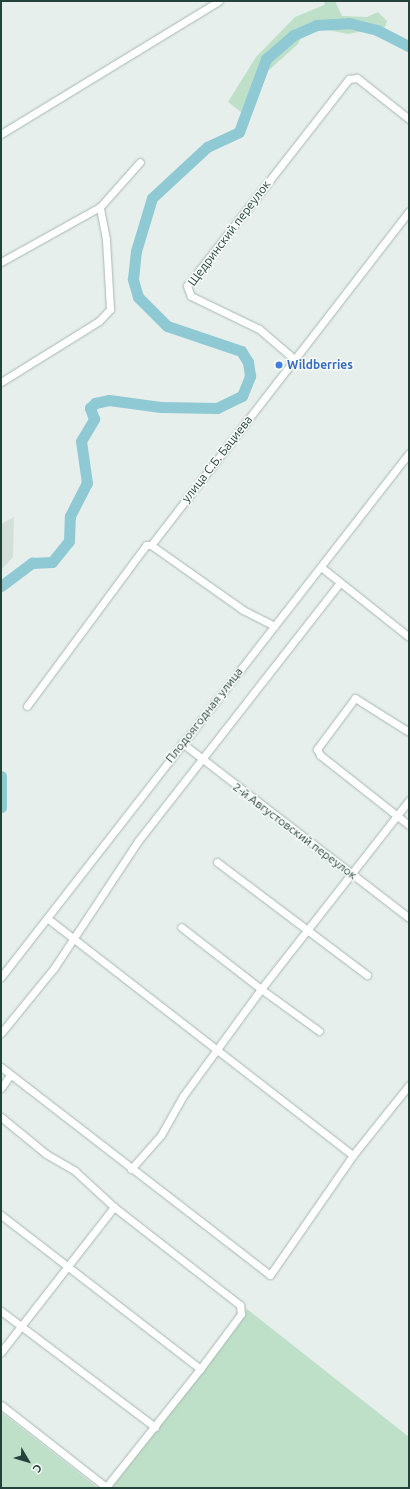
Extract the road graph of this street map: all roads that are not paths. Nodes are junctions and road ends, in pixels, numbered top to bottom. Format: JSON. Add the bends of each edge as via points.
{"nodes":[{"id":1,"x":219,"y":1,"type":"edge"},
{"id":2,"x":409,"y":119,"type":"edge"},
{"id":3,"x":1,"y":134,"type":"edge"},
{"id":4,"x":140,"y":162,"type":"dead end"},
{"id":5,"x":100,"y":206,"type":"junction"},
{"id":6,"x":409,"y":211,"type":"edge"},
{"id":7,"x":1,"y":262,"type":"edge"},
{"id":8,"x":293,"y":358,"type":"junction"},
{"id":9,"x":1,"y":382,"type":"edge"},
{"id":10,"x":409,"y":453,"type":"edge"},
{"id":11,"x":151,"y":545,"type":"junction"},
{"id":12,"x":321,"y":567,"type":"junction"},
{"id":13,"x":340,"y":582,"type":"junction"},
{"id":14,"x":274,"y":626,"type":"junction"},
{"id":15,"x":409,"y":637,"type":"edge"},
{"id":16,"x":27,"y":706,"type":"dead end"},
{"id":17,"x":409,"y":732,"type":"edge"},
{"id":18,"x":182,"y":743,"type":"junction"},
{"id":19,"x":202,"y":761,"type":"junction"},
{"id":20,"x":409,"y":800,"type":"edge"},
{"id":21,"x":397,"y":816,"type":"junction"},
{"id":22,"x":409,"y":825,"type":"edge"},
{"id":23,"x":217,"y":862,"type":"dead end"},
{"id":24,"x":350,"y":874,"type":"junction"},
{"id":25,"x":47,"y":918,"type":"junction"},
{"id":26,"x":409,"y":918,"type":"edge"},
{"id":27,"x":181,"y":927,"type":"dead end"},
{"id":28,"x":306,"y":931,"type":"junction"},
{"id":29,"x":74,"y":939,"type":"junction"},
{"id":30,"x":367,"y":975,"type":"dead end"},
{"id":31,"x":1,"y":978,"type":"edge"},
{"id":32,"x":261,"y":989,"type":"junction"},
{"id":33,"x":319,"y":1031,"type":"dead end"},
{"id":34,"x":1,"y":1033,"type":"edge"},
{"id":35,"x":217,"y":1050,"type":"junction"},
{"id":36,"x":1,"y":1067,"type":"edge"},
{"id":37,"x":10,"y":1075,"type":"junction"},
{"id":38,"x":409,"y":1085,"type":"edge"},
{"id":39,"x":1,"y":1088,"type":"edge"},
{"id":40,"x":1,"y":1117,"type":"edge"},
{"id":41,"x":354,"y":1155,"type":"junction"},
{"id":42,"x":131,"y":1169,"type":"junction"},
{"id":43,"x":114,"y":1207,"type":"junction"},
{"id":44,"x":1,"y":1215,"type":"edge"},
{"id":45,"x":68,"y":1267,"type":"junction"},
{"id":46,"x":1,"y":1311,"type":"edge"},
{"id":47,"x":21,"y":1326,"type":"junction"},
{"id":48,"x":1,"y":1352,"type":"edge"},
{"id":49,"x":200,"y":1370,"type":"junction"},
{"id":50,"x":1,"y":1405,"type":"edge"},
{"id":51,"x":155,"y":1427,"type":"junction"}],
"edges":[{"from":1,"to":3,"type":"street"},
{"from":2,"to":8,"type":"street","name":"Щедринский переулок","via":[[353,76],[187,286],[191,296],[259,329]]},
{"from":4,"to":5,"type":"street"},
{"from":5,"to":7,"type":"street"},
{"from":5,"to":9,"type":"street","via":[[106,239],[110,309],[99,321]]},
{"from":6,"to":8,"type":"street","name":"улица С.Б. Бациева"},
{"from":8,"to":11,"type":"street","name":"улица С.Б. Бациева"},
{"from":10,"to":12,"type":"street","name":"Плодоягодная улица"},
{"from":11,"to":14,"type":"street","via":[[243,610]]},
{"from":11,"to":16,"type":"street","name":"улица С.Б. Бациева","via":[[146,544]]},
{"from":12,"to":13,"type":"street"},
{"from":12,"to":14,"type":"street","name":"Плодоягодная улица"},
{"from":13,"to":15,"type":"street"},
{"from":13,"to":19,"type":"street"},
{"from":14,"to":18,"type":"street","name":"Плодоягодная улица"},
{"from":17,"to":21,"type":"street","via":[[355,698],[318,750],[320,755]]},
{"from":18,"to":19,"type":"street","name":"2-й Августовский переулок"},
{"from":18,"to":25,"type":"street","name":"Плодоягодная улица"},
{"from":19,"to":24,"type":"street","name":"2-й Августовский переулок"},
{"from":19,"to":29,"type":"street","via":[[138,840]]},
{"from":20,"to":21,"type":"street"},
{"from":21,"to":22,"type":"street"},
{"from":21,"to":24,"type":"street"},
{"from":23,"to":28,"type":"street"},
{"from":24,"to":26,"type":"street","name":"2-й Августовский переулок"},
{"from":24,"to":28,"type":"street"},
{"from":25,"to":29,"type":"street"},
{"from":25,"to":31,"type":"street","name":"Плодоягодная улица"},
{"from":27,"to":32,"type":"street"},
{"from":28,"to":30,"type":"street"},
{"from":28,"to":32,"type":"street"},
{"from":29,"to":34,"type":"street","via":[[25,1006]]},
{"from":29,"to":35,"type":"street"},
{"from":32,"to":33,"type":"street"},
{"from":32,"to":35,"type":"street"},
{"from":35,"to":41,"type":"street"},
{"from":35,"to":42,"type":"street","via":[[179,1101],[161,1135]]},
{"from":36,"to":37,"type":"street"},
{"from":37,"to":39,"type":"street"},
{"from":37,"to":42,"type":"street"},
{"from":38,"to":41,"type":"street"},
{"from":40,"to":43,"type":"street","via":[[46,1154],[75,1171]]},
{"from":41,"to":42,"type":"street","via":[[270,1275]]},
{"from":43,"to":45,"type":"street"},
{"from":43,"to":49,"type":"street","via":[[240,1305],[241,1314]]},
{"from":44,"to":45,"type":"street"},
{"from":45,"to":47,"type":"street"},
{"from":45,"to":49,"type":"street"},
{"from":46,"to":47,"type":"street"},
{"from":47,"to":48,"type":"street"},
{"from":47,"to":51,"type":"street"},
{"from":49,"to":51,"type":"street"},
{"from":50,"to":51,"type":"street","via":[[106,1487]]}]}
